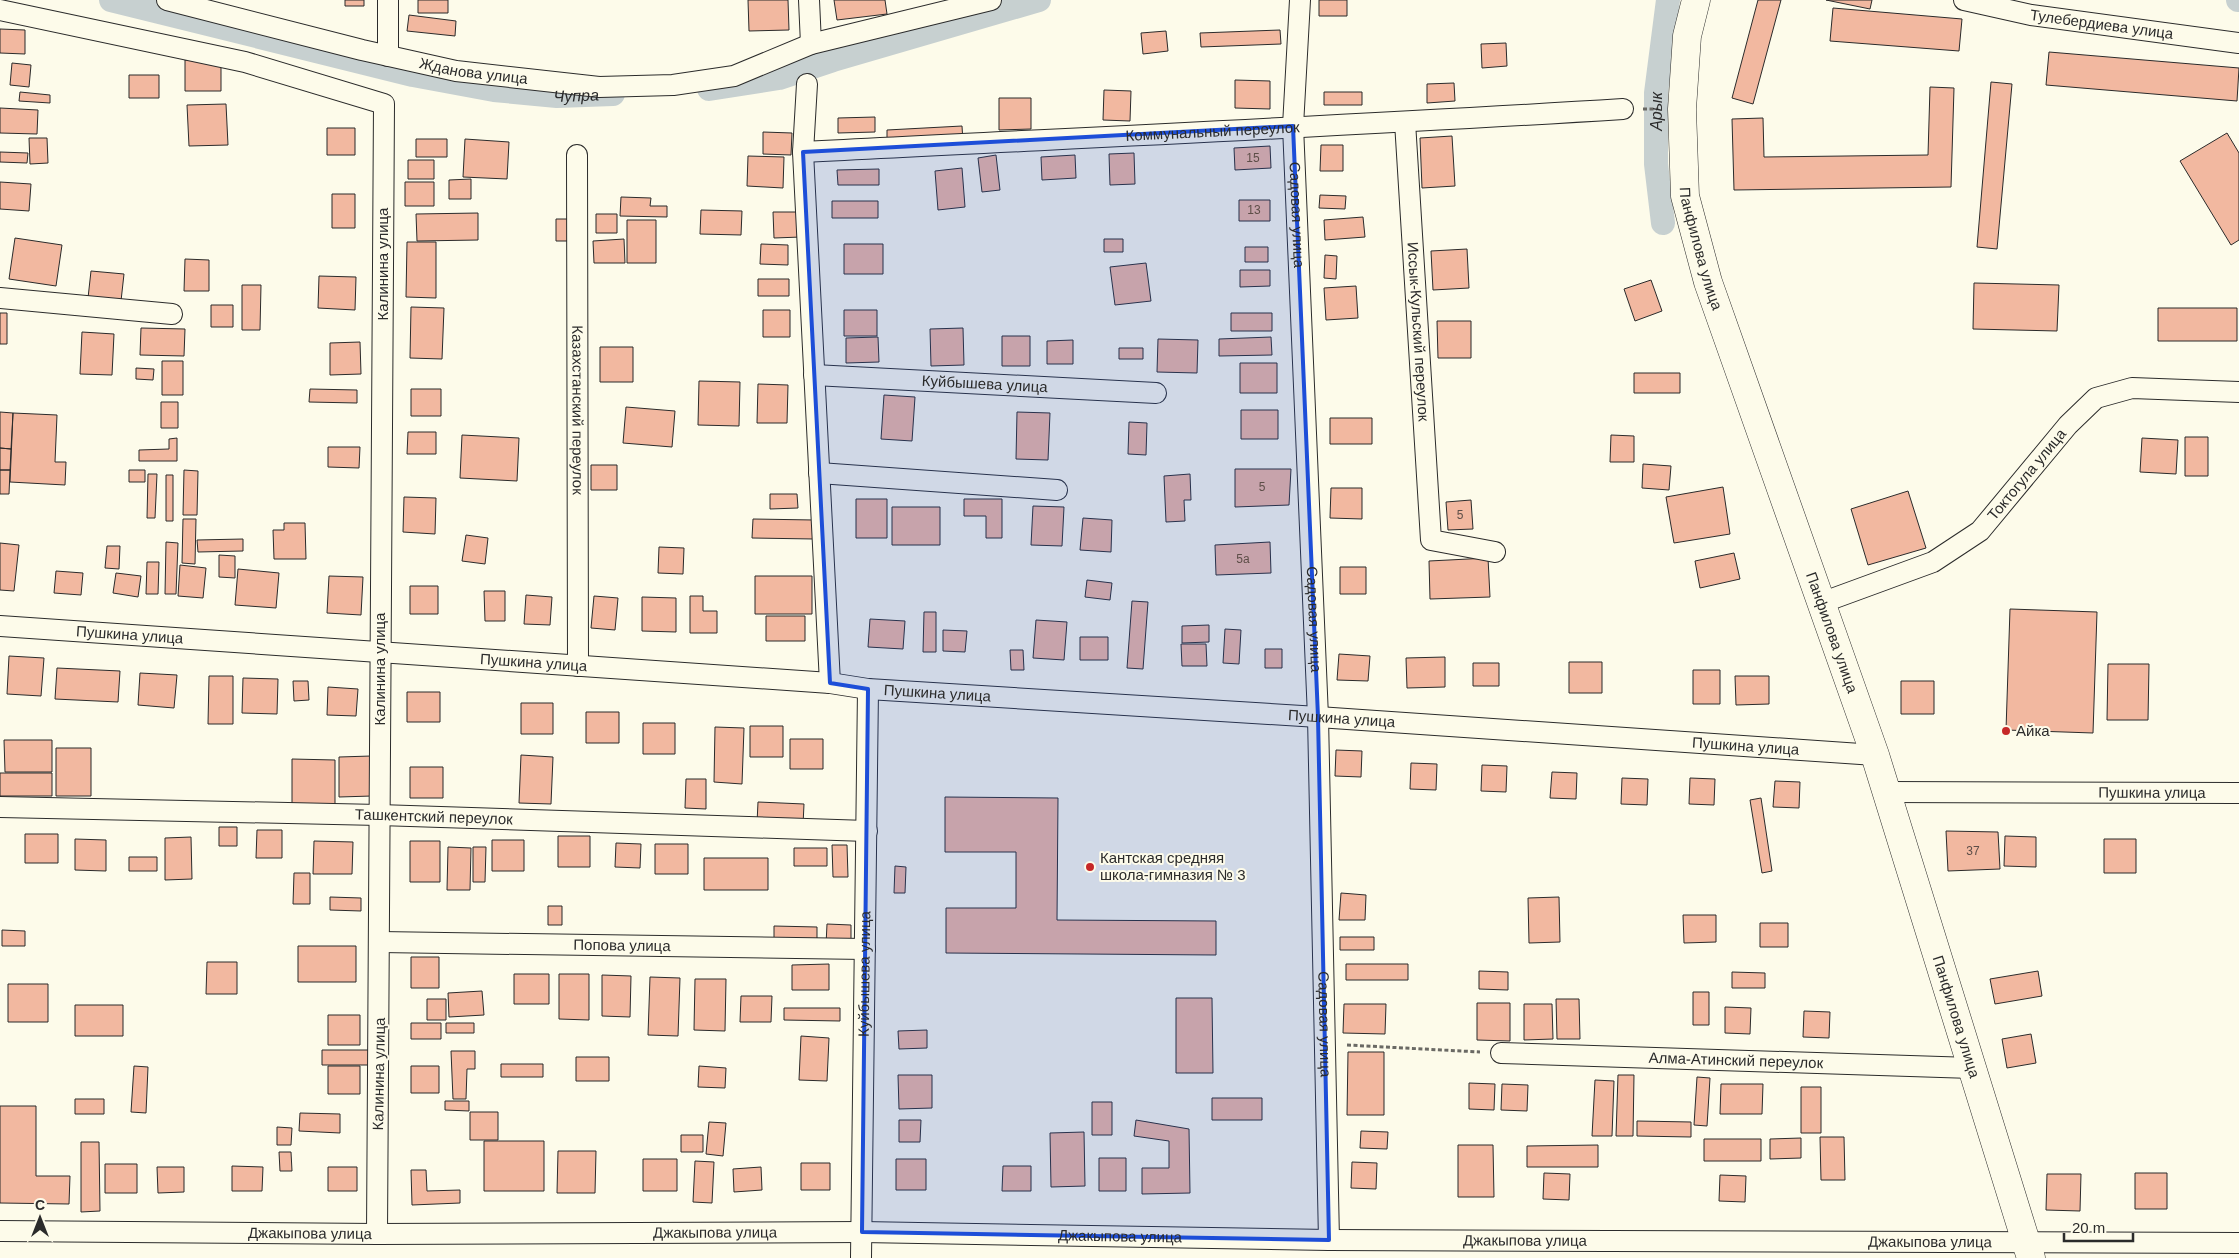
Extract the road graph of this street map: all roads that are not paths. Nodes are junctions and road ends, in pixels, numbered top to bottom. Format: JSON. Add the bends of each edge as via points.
{"nodes":[{"id":1,"x":167,"y":0,"type":"edge"},
{"id":2,"x":388,"y":0,"type":"edge"},
{"id":3,"x":808,"y":0,"type":"edge"},
{"id":4,"x":992,"y":0,"type":"edge"},
{"id":5,"x":1300,"y":0,"type":"edge"},
{"id":6,"x":1696,"y":0,"type":"edge"},
{"id":7,"x":1964,"y":0,"type":"edge"},
{"id":8,"x":0,"y":10,"type":"edge"},
{"id":9,"x":2239,"y":43,"type":"edge"},
{"id":10,"x":811,"y":44,"type":"junction"},
{"id":11,"x":388,"y":56,"type":"junction"},
{"id":12,"x":807,"y":84,"type":"dead end"},
{"id":13,"x":1623,"y":109,"type":"dead end"},
{"id":14,"x":1405,"y":122,"type":"junction"},
{"id":15,"x":1293,"y":126,"type":"junction"},
{"id":16,"x":803,"y":152,"type":"junction"},
{"id":17,"x":577,"y":155,"type":"dead end"},
{"id":18,"x":0,"y":298,"type":"edge"},
{"id":19,"x":172,"y":314,"type":"dead end"},
{"id":20,"x":814,"y":375,"type":"junction"},
{"id":21,"x":1156,"y":392,"type":"dead end"},
{"id":22,"x":2239,"y":392,"type":"edge"},
{"id":23,"x":819,"y":473,"type":"junction"},
{"id":24,"x":1057,"y":490,"type":"dead end"},
{"id":25,"x":1495,"y":552,"type":"dead end"},
{"id":26,"x":1821,"y":604,"type":"junction"},
{"id":27,"x":0,"y":626,"type":"edge"},
{"id":28,"x":380,"y":653,"type":"junction"},
{"id":29,"x":578,"y":666,"type":"junction"},
{"id":30,"x":830,"y":683,"type":"junction"},
{"id":31,"x":868,"y":689,"type":"junction"},
{"id":32,"x":1318,"y":717,"type":"junction"},
{"id":33,"x":1875,"y":755,"type":"junction"},
{"id":34,"x":1886,"y":792,"type":"junction"},
{"id":35,"x":2239,"y":793,"type":"edge"},
{"id":36,"x":0,"y":807,"type":"edge"},
{"id":37,"x":379,"y":815,"type":"junction"},
{"id":38,"x":867,"y":831,"type":"junction"},
{"id":39,"x":380,"y":942,"type":"junction"},
{"id":40,"x":865,"y":949,"type":"junction"},
{"id":41,"x":1501,"y":1054,"type":"road end"},
{"id":42,"x":1972,"y":1068,"type":"junction"},
{"id":43,"x":0,"y":1231,"type":"edge"},
{"id":44,"x":862,"y":1232,"type":"junction"},
{"id":45,"x":377,"y":1234,"type":"junction"},
{"id":46,"x":1329,"y":1240,"type":"junction"},
{"id":47,"x":2239,"y":1243,"type":"edge"},
{"id":48,"x":2029,"y":1250,"type":"edge"},
{"id":49,"x":862,"y":1258,"type":"edge"}],
"edges":[{"from":1,"to":11,"type":"street","name":"Жданова улица"},
{"from":2,"to":11,"type":"street"},
{"from":3,"to":10,"type":"street"},
{"from":4,"to":10,"type":"street","name":"Жданова улица"},
{"from":5,"to":15,"type":"street","name":"Садовая улица"},
{"from":6,"to":26,"type":"street","name":"Панфилова улица","via":[[1687,36],[1682,109],[1685,196],[1708,282]]},
{"from":7,"to":9,"type":"street","name":"Тулебердиева улица","via":[[2031,15]]},
{"from":8,"to":28,"type":"street","name":"Калинина улица","via":[[245,62],[384,104]]},
{"from":10,"to":11,"type":"street","name":"Жданова улица","via":[[734,76],[672,85],[599,87],[456,71]]},
{"from":12,"to":16,"type":"street"},
{"from":13,"to":14,"type":"street","name":"Коммунальный переулок"},
{"from":14,"to":15,"type":"street","name":"Коммунальный переулок"},
{"from":14,"to":25,"type":"street","name":"Иссык-Кульский переулок","via":[[1431,540]]},
{"from":15,"to":16,"type":"street","name":"Коммунальный переулок"},
{"from":15,"to":32,"type":"street","name":"Садовая улица"},
{"from":16,"to":20,"type":"street"},
{"from":17,"to":29,"type":"street","name":"Казахстанский переулок"},
{"from":18,"to":19,"type":"street"},
{"from":20,"to":21,"type":"street","name":"Куйбышева улица"},
{"from":20,"to":23,"type":"street"},
{"from":22,"to":26,"type":"street","name":"Токтогула улица","via":[[2132,388],[2096,398],[2068,425],[1980,531],[1933,562]]},
{"from":23,"to":24,"type":"street"},
{"from":23,"to":30,"type":"street"},
{"from":26,"to":33,"type":"street","name":"Панфилова улица"},
{"from":27,"to":28,"type":"street","name":"Пушкина улица"},
{"from":28,"to":29,"type":"street","name":"Пушкина улица"},
{"from":28,"to":37,"type":"street","name":"Калинина улица"},
{"from":29,"to":30,"type":"street","name":"Пушкина улица"},
{"from":30,"to":31,"type":"street","name":"Пушкина улица"},
{"from":31,"to":32,"type":"street","name":"Пушкина улица"},
{"from":31,"to":38,"type":"street","name":"Куйбышева улица"},
{"from":32,"to":33,"type":"street","name":"Пушкина улица"},
{"from":32,"to":46,"type":"street","name":"Садовая улица"},
{"from":33,"to":34,"type":"street","name":"Панфилова улица"},
{"from":34,"to":35,"type":"street","name":"Пушкина улица"},
{"from":34,"to":42,"type":"street","name":"Панфилова улица"},
{"from":36,"to":37,"type":"street","name":"Ташкентский переулок"},
{"from":37,"to":38,"type":"street","name":"Ташкентский переулок"},
{"from":37,"to":39,"type":"street","name":"Калинина улица"},
{"from":38,"to":40,"type":"street","name":"Куйбышева улица"},
{"from":39,"to":40,"type":"street","name":"Попова улица"},
{"from":39,"to":45,"type":"street","name":"Калинина улица"},
{"from":40,"to":44,"type":"street","name":"Куйбышева улица"},
{"from":41,"to":42,"type":"street","name":"Алма-Атинский переулок"},
{"from":42,"to":48,"type":"street","name":"Панфилова улица"},
{"from":43,"to":45,"type":"street","name":"Джакыпова улица"},
{"from":44,"to":45,"type":"street","name":"Джакыпова улица"},
{"from":44,"to":46,"type":"street","name":"Джакыпова улица"},
{"from":44,"to":49,"type":"street","name":"Куйбышева улица"},
{"from":46,"to":48,"type":"street","name":"Джакыпова улица"},
{"from":47,"to":48,"type":"street","name":"Джакыпова улица"}]}
